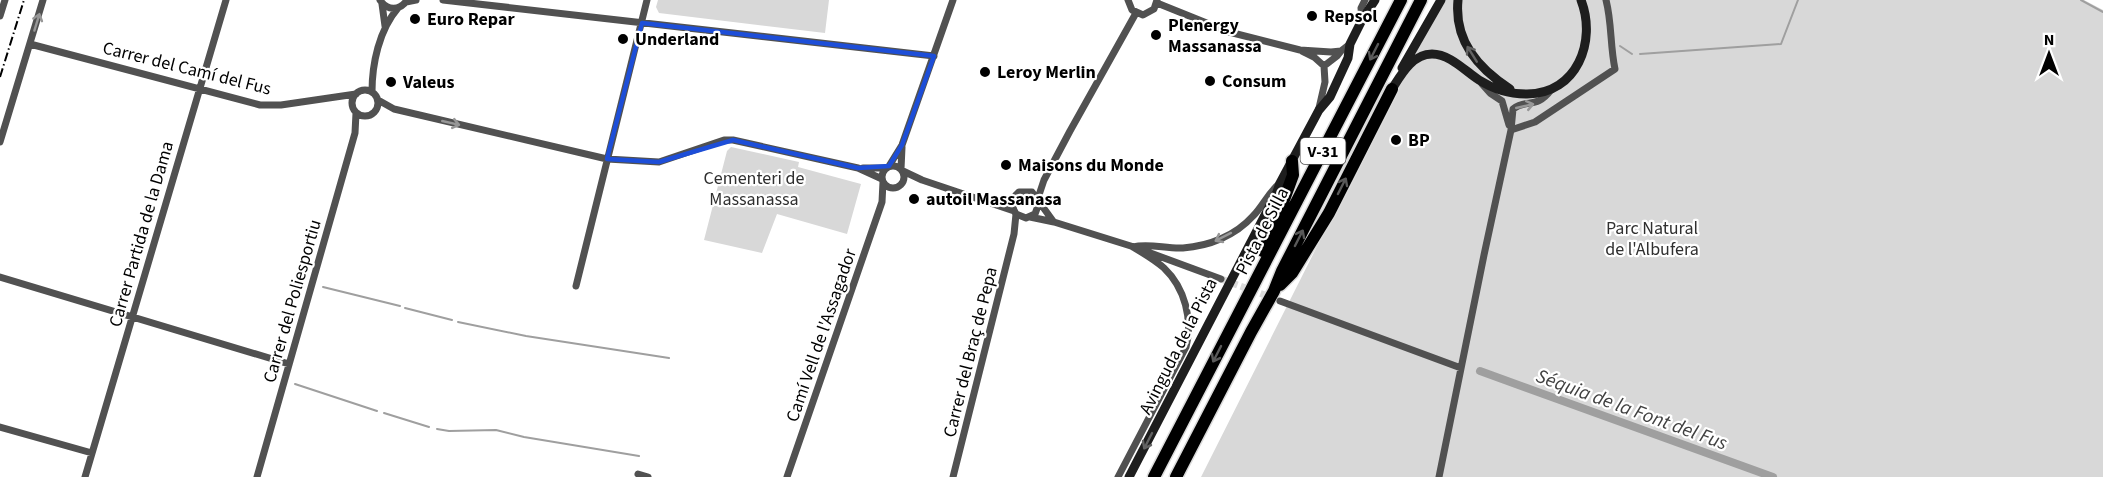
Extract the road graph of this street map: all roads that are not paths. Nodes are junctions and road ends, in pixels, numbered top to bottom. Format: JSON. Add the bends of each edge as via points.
{"nodes":[{"id":1,"x":5,"y":0,"type":"edge"},
{"id":2,"x":43,"y":0,"type":"edge"},
{"id":3,"x":226,"y":0,"type":"edge"},
{"id":4,"x":416,"y":0,"type":"edge"},
{"id":5,"x":443,"y":0,"type":"edge"},
{"id":6,"x":647,"y":0,"type":"edge"},
{"id":7,"x":953,"y":0,"type":"edge"},
{"id":8,"x":1128,"y":0,"type":"edge"},
{"id":9,"x":1365,"y":0,"type":"edge"},
{"id":10,"x":1375,"y":0,"type":"edge"},
{"id":11,"x":1401,"y":0,"type":"edge"},
{"id":12,"x":1422,"y":0,"type":"edge"},
{"id":13,"x":1441,"y":0,"type":"edge"},
{"id":14,"x":1458,"y":0,"type":"edge"},
{"id":15,"x":1581,"y":0,"type":"edge"},
{"id":16,"x":1606,"y":0,"type":"edge"},
{"id":17,"x":407,"y":1,"type":"edge"},
{"id":18,"x":381,"y":2,"type":"edge"},
{"id":19,"x":1157,"y":2,"type":"edge"},
{"id":20,"x":398,"y":8,"type":"junction"},
{"id":21,"x":1136,"y":13,"type":"junction"},
{"id":22,"x":0,"y":16,"type":"edge"},
{"id":23,"x":1362,"y":20,"type":"junction"},
{"id":24,"x":642,"y":23,"type":"junction"},
{"id":25,"x":385,"y":26,"type":"junction"},
{"id":26,"x":30,"y":44,"type":"junction"},
{"id":27,"x":1350,"y":44,"type":"junction"},
{"id":28,"x":1300,"y":50,"type":"junction"},
{"id":29,"x":1341,"y":51,"type":"junction"},
{"id":30,"x":934,"y":56,"type":"junction"},
{"id":31,"x":1324,"y":66,"type":"junction"},
{"id":32,"x":372,"y":74,"type":"junction"},
{"id":33,"x":1480,"y":81,"type":"junction"},
{"id":34,"x":199,"y":88,"type":"junction"},
{"id":35,"x":1392,"y":89,"type":"junction"},
{"id":36,"x":1552,"y":89,"type":"junction"},
{"id":37,"x":372,"y":92,"type":"junction"},
{"id":38,"x":1514,"y":92,"type":"junction"},
{"id":39,"x":358,"y":93,"type":"junction"},
{"id":40,"x":339,"y":98,"type":"junction"},
{"id":41,"x":378,"y":100,"type":"junction"},
{"id":42,"x":394,"y":109,"type":"junction"},
{"id":43,"x":1319,"y":110,"type":"junction"},
{"id":44,"x":355,"y":111,"type":"junction"},
{"id":45,"x":375,"y":112,"type":"junction"},
{"id":46,"x":367,"y":116,"type":"junction"},
{"id":47,"x":1511,"y":130,"type":"junction"},
{"id":48,"x":355,"y":134,"type":"junction"},
{"id":49,"x":0,"y":142,"type":"edge"},
{"id":50,"x":902,"y":145,"type":"junction"},
{"id":51,"x":607,"y":159,"type":"junction"},
{"id":52,"x":1292,"y":161,"type":"junction"},
{"id":53,"x":888,"y":167,"type":"junction"},
{"id":54,"x":858,"y":168,"type":"junction"},
{"id":55,"x":902,"y":170,"type":"junction"},
{"id":56,"x":882,"y":180,"type":"junction"},
{"id":57,"x":922,"y":180,"type":"junction"},
{"id":58,"x":1044,"y":180,"type":"junction"},
{"id":59,"x":1280,"y":183,"type":"junction"},
{"id":60,"x":898,"y":186,"type":"junction"},
{"id":61,"x":1028,"y":191,"type":"junction"},
{"id":62,"x":1013,"y":198,"type":"junction"},
{"id":63,"x":1039,"y":201,"type":"junction"},
{"id":64,"x":882,"y":202,"type":"junction"},
{"id":65,"x":991,"y":202,"type":"junction"},
{"id":66,"x":1015,"y":212,"type":"junction"},
{"id":67,"x":1028,"y":217,"type":"junction"},
{"id":68,"x":1054,"y":222,"type":"junction"},
{"id":69,"x":1014,"y":234,"type":"junction"},
{"id":70,"x":1133,"y":247,"type":"junction"},
{"id":71,"x":0,"y":277,"type":"edge"},
{"id":72,"x":1221,"y":279,"type":"tunnel mouth"},
{"id":73,"x":576,"y":286,"type":"dead end"},
{"id":74,"x":1277,"y":296,"type":"junction"},
{"id":75,"x":1244,"y":302,"type":"junction"},
{"id":76,"x":132,"y":316,"type":"junction"},
{"id":77,"x":288,"y":364,"type":"junction"},
{"id":78,"x":1461,"y":368,"type":"junction"},
{"id":79,"x":0,"y":427,"type":"edge"},
{"id":80,"x":92,"y":453,"type":"junction"},
{"id":81,"x":638,"y":474,"type":"dead end"},
{"id":82,"x":85,"y":477,"type":"edge"},
{"id":83,"x":257,"y":477,"type":"edge"},
{"id":84,"x":648,"y":477,"type":"edge"},
{"id":85,"x":788,"y":477,"type":"edge"},
{"id":86,"x":953,"y":477,"type":"edge"},
{"id":87,"x":1118,"y":477,"type":"edge"},
{"id":88,"x":1129,"y":477,"type":"edge"},
{"id":89,"x":1154,"y":477,"type":"edge"},
{"id":90,"x":1176,"y":477,"type":"edge"},
{"id":91,"x":1439,"y":477,"type":"edge"}],
"edges":[{"from":1,"to":22,"type":"street"},
{"from":26,"to":2,"type":"street","one_way":true},
{"from":3,"to":34,"type":"street","name":"Carrer Partida de la Dama"},
{"from":4,"to":17,"type":"street"},
{"from":5,"to":24,"type":"street"},
{"from":6,"to":24,"type":"street"},
{"from":7,"to":30,"type":"street"},
{"from":8,"to":21,"type":"street"},
{"from":9,"to":23,"type":"street"},
{"from":10,"to":23,"type":"street"},
{"from":11,"to":75,"type":"highway","name":"Pista de Silla","number":"V-31","one_way":true},
{"from":74,"to":12,"type":"highway","name":"Pista de Silla","number":"V-31","one_way":true,"via":[[1282,271]]},
{"from":13,"to":35,"type":"street"},
{"from":38,"to":14,"type":"street","one_way":true,"via":[[1483,70],[1469,51],[1458,23]]},
{"from":15,"to":36,"type":"street","via":[[1587,23],[1584,54],[1571,75]]},
{"from":16,"to":47,"type":"street","via":[[1615,69],[1535,122]]},
{"from":17,"to":20,"type":"street"},
{"from":18,"to":20,"type":"street","via":[[391,9]]},
{"from":18,"to":25,"type":"street"},
{"from":19,"to":21,"type":"street","via":[[1147,14]]},
{"from":19,"to":28,"type":"street","via":[[1229,32]]},
{"from":20,"to":25,"type":"street"},
{"from":21,"to":58,"type":"street"},
{"from":23,"to":27,"type":"street"},
{"from":24,"to":30,"type":"street"},
{"from":24,"to":51,"type":"street"},
{"from":25,"to":32,"type":"street"},
{"from":26,"to":34,"type":"street","name":"Carrer del Camí del Fus"},
{"from":26,"to":49,"type":"street"},
{"from":27,"to":29,"type":"street"},
{"from":27,"to":43,"type":"street","via":[[1342,73]]},
{"from":28,"to":29,"type":"street"},
{"from":28,"to":31,"type":"street"},
{"from":29,"to":31,"type":"street"},
{"from":30,"to":50,"type":"street"},
{"from":31,"to":43,"type":"street","name":"Avinguda de la Pista"},
{"from":32,"to":37,"type":"street"},
{"from":32,"to":39,"type":"street"},
{"from":33,"to":35,"type":"street","via":[[1450,59],[1427,54],[1409,64]]},
{"from":33,"to":38,"type":"street"},
{"from":33,"to":47,"type":"street","via":[[1502,101]]},
{"from":34,"to":40,"type":"street","name":"Carrer del Camí del Fus","via":[[261,105]]},
{"from":34,"to":76,"type":"street","name":"Carrer Partida de la Dama"},
{"from":74,"to":35,"type":"highway","one_way":true,"via":[[1329,213]]},
{"from":36,"to":38,"type":"street"},
{"from":47,"to":36,"type":"street","one_way":true,"via":[[1513,109],[1539,102]]},
{"from":37,"to":39,"type":"street"},
{"from":37,"to":41,"type":"street"},
{"from":39,"to":40,"type":"street","name":"Carrer del Camí del Fus"},
{"from":39,"to":44,"type":"street","via":[[352,102]]},
{"from":40,"to":44,"type":"street"},
{"from":41,"to":42,"type":"street"},
{"from":41,"to":45,"type":"street"},
{"from":42,"to":45,"type":"street"},
{"from":42,"to":51,"type":"street","one_way":true},
{"from":43,"to":52,"type":"street","name":"Avinguda de la Pista"},
{"from":44,"to":46,"type":"street"},
{"from":44,"to":48,"type":"street","name":"Carrer del Poliesportiu"},
{"from":45,"to":46,"type":"street"},
{"from":46,"to":48,"type":"street","name":"Carrer del Poliesportiu"},
{"from":47,"to":78,"type":"street"},
{"from":48,"to":77,"type":"street","name":"Carrer del Poliesportiu"},
{"from":50,"to":53,"type":"street"},
{"from":50,"to":55,"type":"street"},
{"from":51,"to":54,"type":"street","via":[[659,162],[733,140]]},
{"from":51,"to":73,"type":"street"},
{"from":52,"to":59,"type":"street","name":"Avinguda de la Pista"},
{"from":52,"to":75,"type":"highway","via":[[1293,175],[1273,230],[1246,284]]},
{"from":53,"to":54,"type":"street"},
{"from":53,"to":55,"type":"street"},
{"from":53,"to":56,"type":"street"},
{"from":54,"to":56,"type":"street"},
{"from":55,"to":57,"type":"street"},
{"from":55,"to":60,"type":"street","via":[[904,178]]},
{"from":56,"to":60,"type":"street","via":[[888,187]]},
{"from":56,"to":64,"type":"street","name":"Camí Vell de l'Assagador"},
{"from":57,"to":60,"type":"street"},
{"from":57,"to":65,"type":"street"},
{"from":58,"to":61,"type":"street"},
{"from":58,"to":63,"type":"street"},
{"from":59,"to":70,"type":"street","one_way":true,"via":[[1244,225],[1214,242],[1172,249]]},
{"from":59,"to":88,"type":"street","name":"Avinguda de la Pista","one_way":true},
{"from":60,"to":64,"type":"street","name":"Camí Vell de l'Assagador"},
{"from":61,"to":62,"type":"street"},
{"from":61,"to":63,"type":"street"},
{"from":62,"to":65,"type":"street"},
{"from":62,"to":66,"type":"street"},
{"from":63,"to":67,"type":"street","via":[[1038,209]]},
{"from":63,"to":68,"type":"street"},
{"from":64,"to":85,"type":"street","name":"Camí Vell de l'Assagador"},
{"from":65,"to":66,"type":"street"},
{"from":66,"to":67,"type":"street"},
{"from":66,"to":69,"type":"street","name":"Carrer del Braç de Pepa"},
{"from":67,"to":68,"type":"street"},
{"from":67,"to":69,"type":"street","name":"Carrer del Braç de Pepa"},
{"from":68,"to":70,"type":"street"},
{"from":69,"to":86,"type":"street","name":"Carrer del Braç de Pepa"},
{"from":70,"to":72,"type":"street"},
{"from":70,"to":87,"type":"street","name":"Avinguda de la Pista","via":[[1156,262],[1175,282],[1186,308],[1189,335]]},
{"from":71,"to":76,"type":"street"},
{"from":74,"to":78,"type":"street"},
{"from":74,"to":90,"type":"highway","name":"Pista de Silla","number":"V-31","via":[[1251,332]]},
{"from":75,"to":89,"type":"highway","name":"Pista de Silla","number":"V-31","one_way":true},
{"from":76,"to":77,"type":"street"},
{"from":76,"to":80,"type":"street","name":"Carrer Partida de la Dama"},
{"from":77,"to":83,"type":"street","name":"Carrer del Poliesportiu"},
{"from":78,"to":91,"type":"street"},
{"from":79,"to":80,"type":"street"},
{"from":80,"to":82,"type":"street","name":"Carrer Partida de la Dama"},
{"from":81,"to":84,"type":"street"}]}
